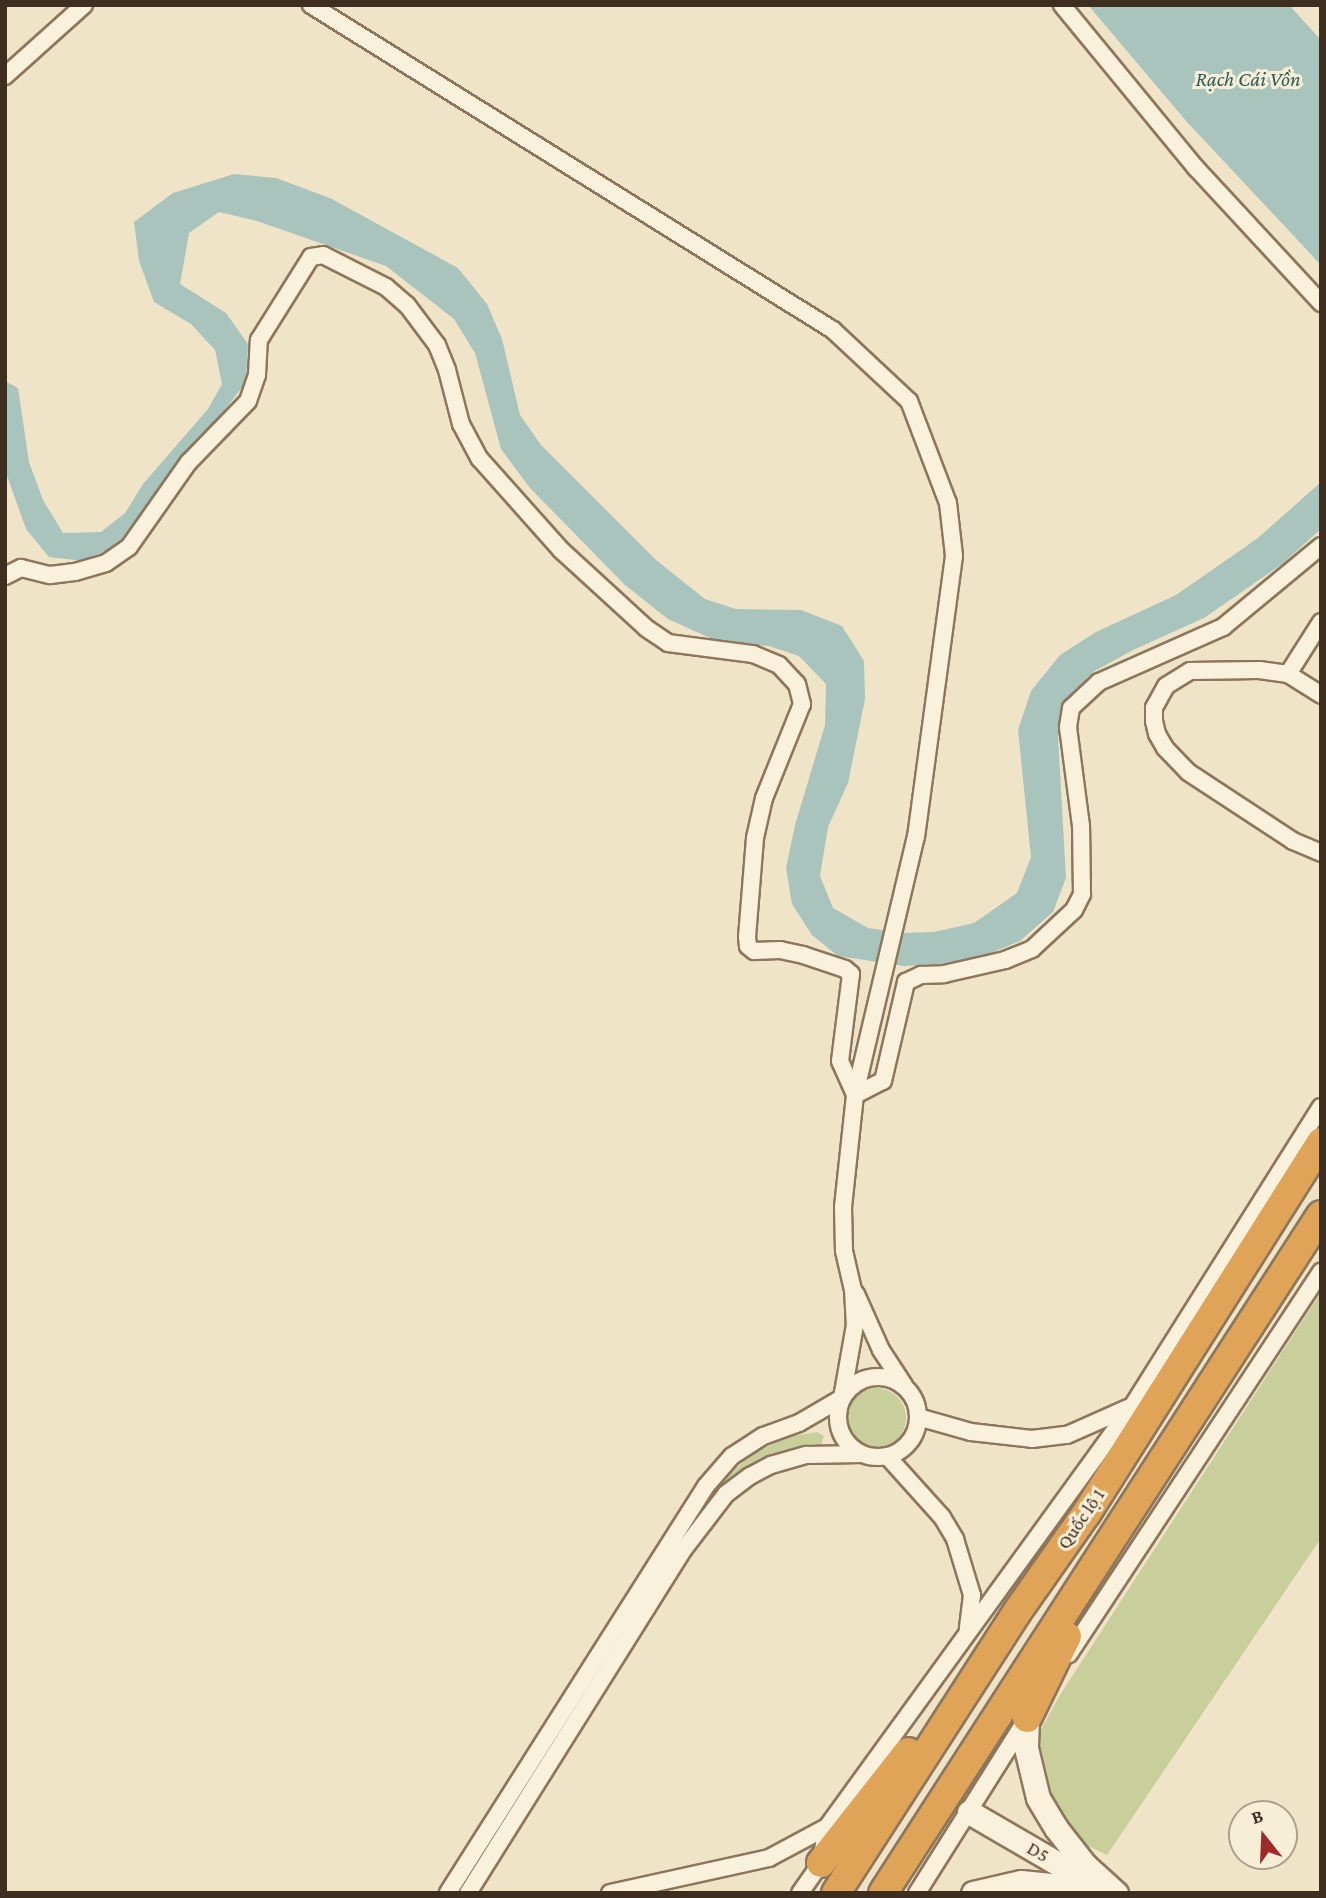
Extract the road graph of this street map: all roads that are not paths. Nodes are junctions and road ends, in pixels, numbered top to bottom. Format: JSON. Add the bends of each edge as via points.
{"nodes":[{"id":1,"x":84,"y":5,"type":"edge"},
{"id":2,"x":311,"y":5,"type":"edge"},
{"id":3,"x":1062,"y":5,"type":"edge"},
{"id":4,"x":5,"y":76,"type":"edge"},
{"id":5,"x":1321,"y":303,"type":"edge"},
{"id":6,"x":1321,"y":545,"type":"edge"},
{"id":7,"x":5,"y":576,"type":"edge"},
{"id":8,"x":1321,"y":622,"type":"edge"},
{"id":9,"x":1288,"y":674,"type":"junction"},
{"id":10,"x":1321,"y":695,"type":"edge"},
{"id":11,"x":1321,"y":853,"type":"edge"},
{"id":12,"x":855,"y":1095,"type":"junction"},
{"id":13,"x":1321,"y":1107,"type":"edge"},
{"id":14,"x":1321,"y":1142,"type":"edge"},
{"id":15,"x":1284,"y":1199,"type":"junction"},
{"id":16,"x":1321,"y":1215,"type":"edge"},
{"id":17,"x":1321,"y":1272,"type":"edge"},
{"id":18,"x":853,"y":1289,"type":"junction"},
{"id":19,"x":909,"y":1392,"type":"junction"},
{"id":20,"x":842,"y":1398,"type":"junction"},
{"id":21,"x":1133,"y":1405,"type":"junction"},
{"id":22,"x":918,"y":1417,"type":"junction"},
{"id":23,"x":861,"y":1454,"type":"junction"},
{"id":24,"x":887,"y":1456,"type":"junction"},
{"id":25,"x":1124,"y":1520,"type":"junction"},
{"id":26,"x":1017,"y":1612,"type":"junction"},
{"id":27,"x":963,"y":1642,"type":"junction"},
{"id":28,"x":1027,"y":1718,"type":"junction"},
{"id":29,"x":969,"y":1812,"type":"junction"},
{"id":30,"x":827,"y":1827,"type":"junction"},
{"id":31,"x":821,"y":1863,"type":"junction"},
{"id":32,"x":448,"y":1893,"type":"edge"},
{"id":33,"x":468,"y":1893,"type":"edge"},
{"id":34,"x":610,"y":1893,"type":"edge"},
{"id":35,"x":800,"y":1893,"type":"edge"},
{"id":36,"x":836,"y":1893,"type":"edge"},
{"id":37,"x":883,"y":1893,"type":"edge"},
{"id":38,"x":917,"y":1893,"type":"edge"},
{"id":39,"x":973,"y":1893,"type":"edge"},
{"id":40,"x":1086,"y":1893,"type":"edge"},
{"id":41,"x":1107,"y":1893,"type":"edge"},
{"id":42,"x":1116,"y":1893,"type":"edge"}],
"edges":[{"from":1,"to":4,"type":"street"},
{"from":2,"to":12,"type":"street","via":[[833,330],[909,401],[948,503],[954,556],[916,836]]},
{"from":3,"to":5,"type":"street","via":[[1196,168]]},
{"from":6,"to":12,"type":"street","via":[[1223,627],[1099,682],[1071,708],[1068,727],[1081,826],[1082,894],[1074,910],[1032,949],[1005,960],[921,975],[906,982],[883,1081]]},
{"from":7,"to":12,"type":"street","via":[[21,568],[50,575],[75,572],[106,564],[129,547],[188,463],[248,401],[257,375],[259,340],[311,257],[323,255],[386,287],[407,304],[437,345],[461,424],[480,459],[561,550],[668,643],[753,654],[779,666],[797,684],[802,704],[764,798],[755,838],[747,906],[748,946],[754,951],[803,954],[851,974],[840,1061]]},
{"from":8,"to":9,"type":"street"},
{"from":9,"to":10,"type":"street"},
{"from":9,"to":11,"type":"street","via":[[1190,671],[1166,686],[1154,708],[1154,721],[1165,748],[1188,772],[1293,841]]},
{"from":12,"to":18,"type":"street","via":[[843,1207],[844,1251]]},
{"from":13,"to":21,"type":"street"},
{"from":14,"to":15,"type":"highway","name":"Quốc lộ 1"},
{"from":15,"to":21,"type":"highway"},
{"from":15,"to":26,"type":"highway","name":"Quốc lộ 1","via":[[1086,1514]]},
{"from":16,"to":25,"type":"highway","name":"Quốc lộ 1"},
{"from":17,"to":28,"type":"street"},
{"from":18,"to":19,"type":"street","via":[[881,1350]]},
{"from":18,"to":20,"type":"street","via":[[855,1325]]},
{"from":19,"to":20,"type":"street","via":[[899,1383],[874,1377],[850,1388]]},
{"from":19,"to":22,"type":"street"},
{"from":20,"to":23,"type":"street","via":[[838,1423],[842,1436]]},
{"from":20,"to":32,"type":"street","via":[[799,1423],[763,1436],[732,1457],[706,1486]]},
{"from":21,"to":22,"type":"street","via":[[1067,1435],[1032,1438],[971,1432]]},
{"from":21,"to":27,"type":"street"},
{"from":22,"to":24,"type":"street","via":[[909,1442]]},
{"from":23,"to":24,"type":"street"},
{"from":23,"to":33,"type":"street","via":[[807,1455],[771,1465],[726,1494],[684,1549]]},
{"from":24,"to":27,"type":"street","via":[[955,1538],[972,1595],[971,1622]]},
{"from":25,"to":28,"type":"highway"},
{"from":25,"to":37,"type":"highway","name":"Quốc lộ 1"},
{"from":26,"to":31,"type":"highway"},
{"from":26,"to":36,"type":"highway","name":"Quốc lộ 1"},
{"from":27,"to":30,"type":"street"},
{"from":28,"to":29,"type":"street"},
{"from":28,"to":42,"type":"street","via":[[1027,1759],[1038,1798],[1056,1828]]},
{"from":29,"to":38,"type":"street"},
{"from":29,"to":41,"type":"street","name":"D5"},
{"from":30,"to":31,"type":"street"},
{"from":30,"to":34,"type":"street","via":[[769,1858]]},
{"from":31,"to":35,"type":"street"},
{"from":39,"to":40,"type":"street","via":[[1021,1882]]}]}
